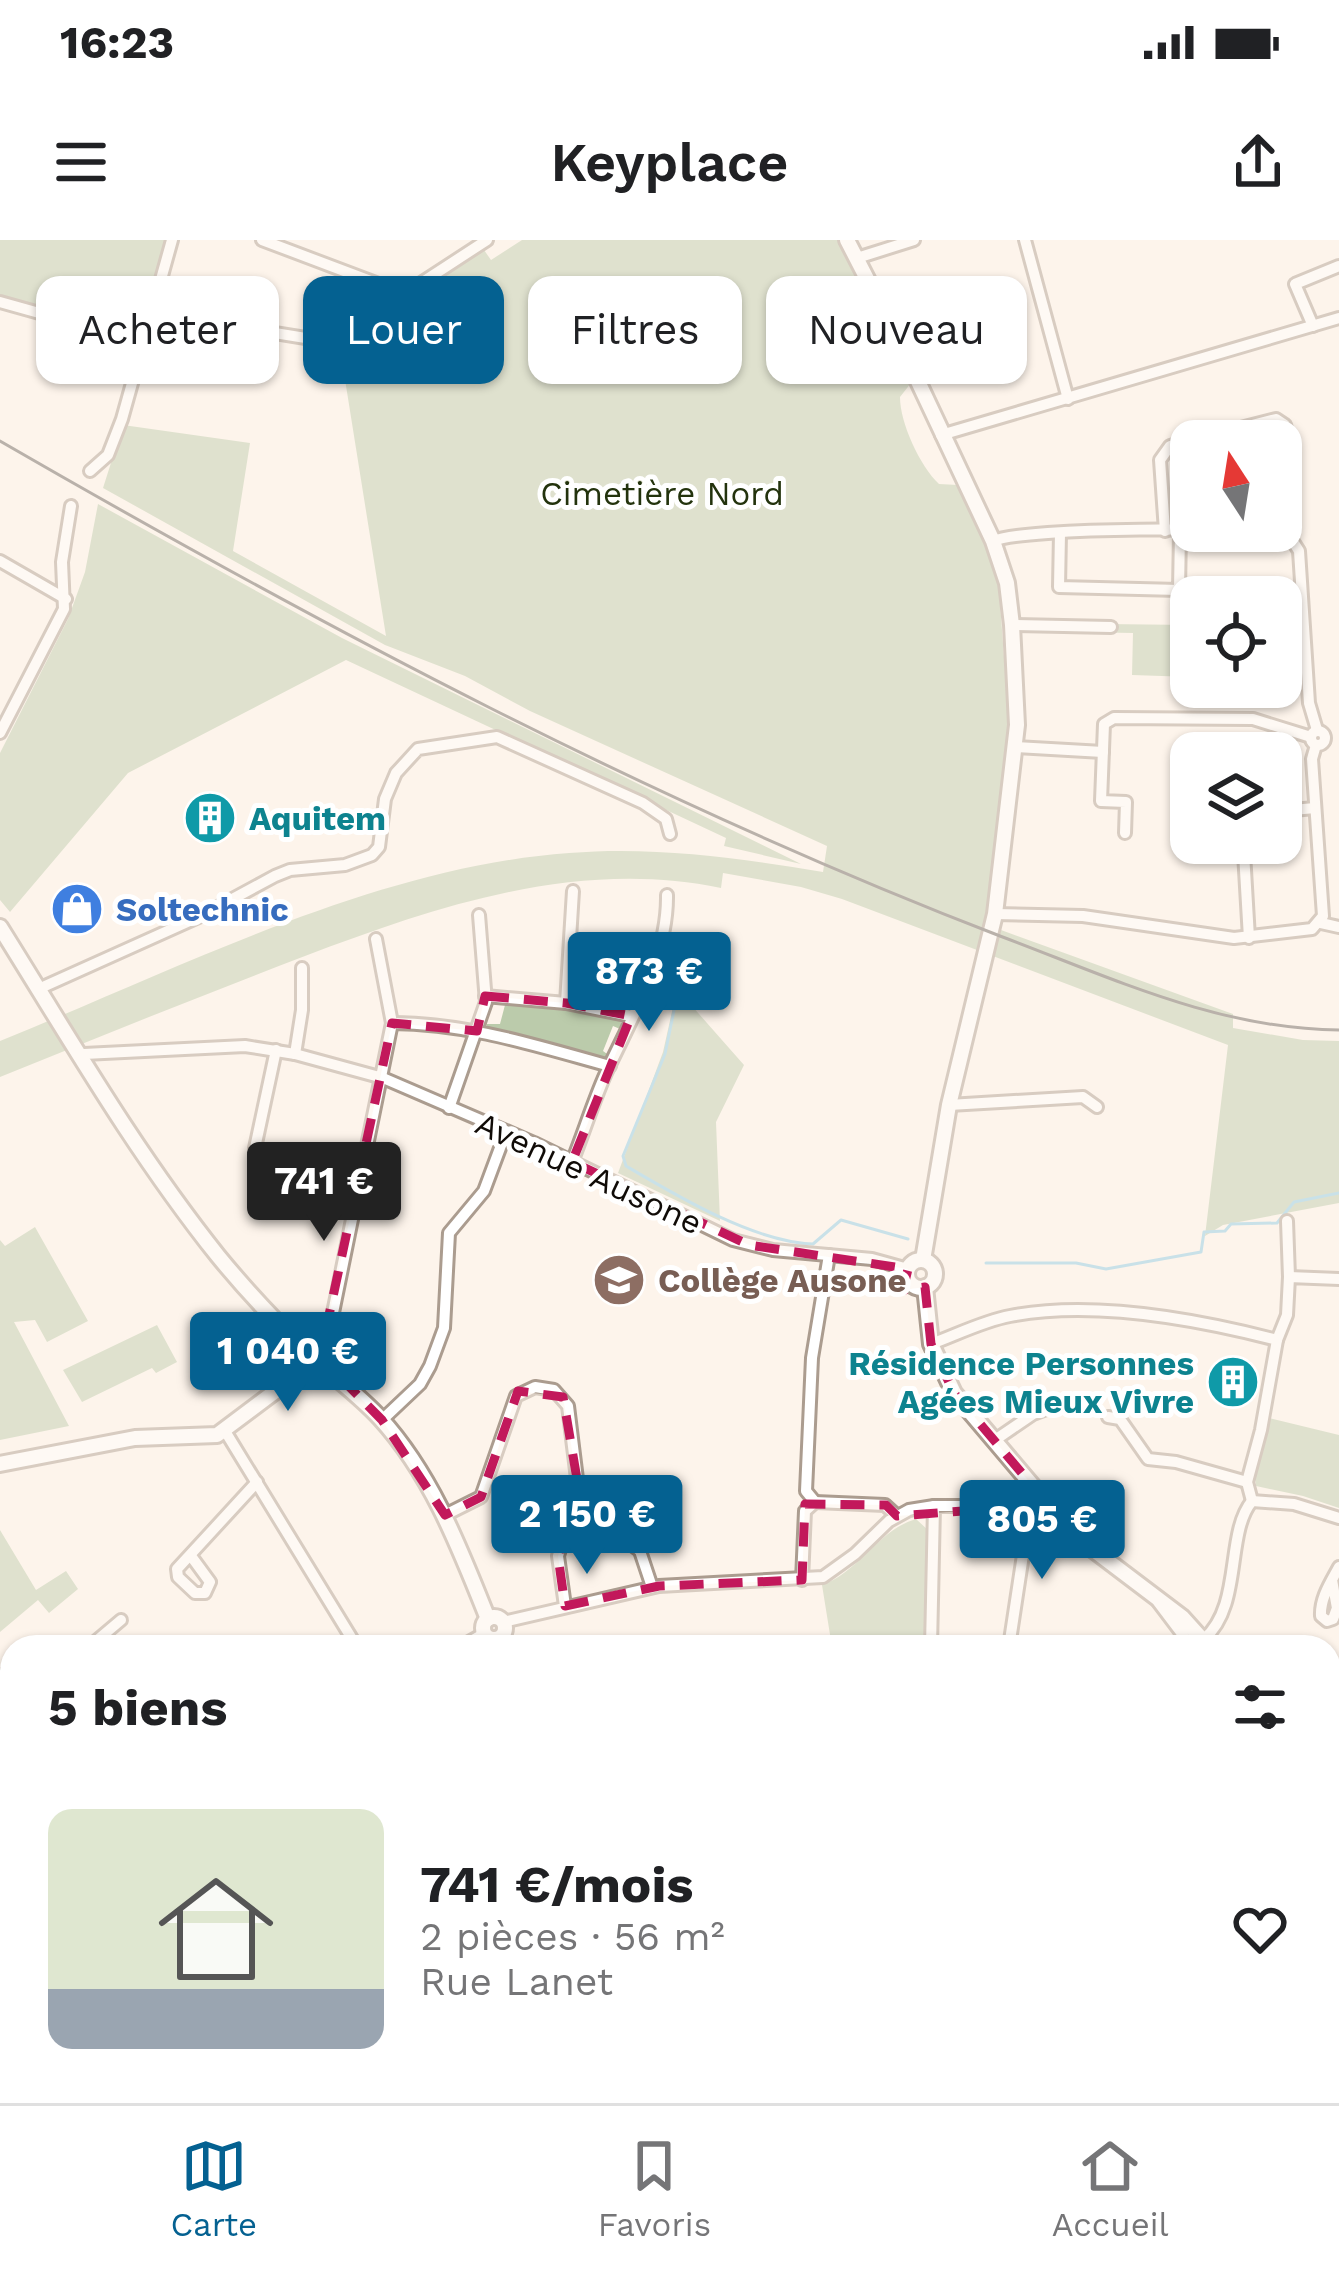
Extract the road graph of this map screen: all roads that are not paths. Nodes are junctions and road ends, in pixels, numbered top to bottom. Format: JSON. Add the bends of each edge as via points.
{"nodes":[{"id":1,"x":172,"y":240,"type":"edge"},
{"id":2,"x":262,"y":240,"type":"edge"},
{"id":3,"x":487,"y":240,"type":"edge"},
{"id":4,"x":847,"y":240,"type":"edge"},
{"id":5,"x":914,"y":240,"type":"edge"},
{"id":6,"x":1025,"y":240,"type":"edge"},
{"id":7,"x":856,"y":259,"type":"junction"},
{"id":8,"x":1339,"y":266,"type":"edge"},
{"id":9,"x":162,"y":276,"type":"edge"},
{"id":10,"x":357,"y":276,"type":"edge"},
{"id":11,"x":432,"y":276,"type":"edge"},
{"id":12,"x":0,"y":302,"type":"edge"},
{"id":13,"x":36,"y":312,"type":"edge"},
{"id":14,"x":1339,"y":319,"type":"edge"},
{"id":15,"x":1313,"y":326,"type":"junction"},
{"id":16,"x":130,"y":384,"type":"edge"},
{"id":17,"x":1068,"y":399,"type":"junction"},
{"id":18,"x":941,"y":435,"type":"junction"},
{"id":19,"x":1170,"y":446,"type":"edge"},
{"id":20,"x":90,"y":471,"type":"dead end"},
{"id":21,"x":71,"y":506,"type":"dead end"},
{"id":22,"x":1166,"y":531,"type":"junction"},
{"id":23,"x":1170,"y":531,"type":"edge"},
{"id":24,"x":1060,"y":533,"type":"junction"},
{"id":25,"x":993,"y":542,"type":"junction"},
{"id":26,"x":1180,"y":552,"type":"edge"},
{"id":27,"x":1299,"y":552,"type":"edge"},
{"id":28,"x":0,"y":561,"type":"edge"},
{"id":29,"x":66,"y":599,"type":"junction"},
{"id":30,"x":1012,"y":626,"type":"junction"},
{"id":31,"x":1111,"y":627,"type":"dead end"},
{"id":32,"x":0,"y":733,"type":"edge"},
{"id":33,"x":1339,"y":733,"type":"edge"},
{"id":34,"x":1317,"y":737,"type":"junction"},
{"id":35,"x":1015,"y":747,"type":"junction"},
{"id":36,"x":1103,"y":752,"type":"junction"},
{"id":37,"x":1315,"y":808,"type":"junction"},
{"id":38,"x":1302,"y":809,"type":"edge"},
{"id":39,"x":1125,"y":833,"type":"dead end"},
{"id":40,"x":670,"y":834,"type":"dead end"},
{"id":41,"x":1245,"y":864,"type":"edge"},
{"id":42,"x":573,"y":891,"type":"dead end"},
{"id":43,"x":667,"y":895,"type":"dead end"},
{"id":44,"x":0,"y":913,"type":"edge"},
{"id":45,"x":995,"y":914,"type":"junction"},
{"id":46,"x":479,"y":915,"type":"dead end"},
{"id":47,"x":1321,"y":922,"type":"junction"},
{"id":48,"x":0,"y":927,"type":"edge"},
{"id":49,"x":1339,"y":928,"type":"edge"},
{"id":50,"x":1249,"y":938,"type":"junction"},
{"id":51,"x":376,"y":939,"type":"dead end"},
{"id":52,"x":302,"y":968,"type":"dead end"},
{"id":53,"x":40,"y":985,"type":"junction"},
{"id":54,"x":485,"y":996,"type":"junction"},
{"id":55,"x":566,"y":1003,"type":"junction"},
{"id":56,"x":631,"y":1016,"type":"junction"},
{"id":57,"x":392,"y":1023,"type":"junction"},
{"id":58,"x":477,"y":1030,"type":"junction"},
{"id":59,"x":276,"y":1050,"type":"junction"},
{"id":60,"x":81,"y":1053,"type":"junction"},
{"id":61,"x":295,"y":1054,"type":"junction"},
{"id":62,"x":610,"y":1066,"type":"junction"},
{"id":63,"x":383,"y":1078,"type":"junction"},
{"id":64,"x":949,"y":1105,"type":"junction"},
{"id":65,"x":1097,"y":1107,"type":"dead end"},
{"id":66,"x":449,"y":1108,"type":"junction"},
{"id":67,"x":506,"y":1132,"type":"junction"},
{"id":68,"x":255,"y":1148,"type":"dead end"},
{"id":69,"x":572,"y":1162,"type":"junction"},
{"id":70,"x":1287,"y":1221,"type":"dead end"},
{"id":71,"x":829,"y":1255,"type":"junction"},
{"id":72,"x":923,"y":1260,"type":"junction"},
{"id":73,"x":908,"y":1269,"type":"junction"},
{"id":74,"x":1289,"y":1277,"type":"junction"},
{"id":75,"x":1339,"y":1279,"type":"edge"},
{"id":76,"x":925,"y":1288,"type":"junction"},
{"id":77,"x":1277,"y":1340,"type":"junction"},
{"id":78,"x":931,"y":1345,"type":"junction"},
{"id":79,"x":317,"y":1360,"type":"junction"},
{"id":80,"x":1058,"y":1405,"type":"dead end"},
{"id":81,"x":1108,"y":1417,"type":"dead end"},
{"id":82,"x":382,"y":1420,"type":"junction"},
{"id":83,"x":225,"y":1431,"type":"junction"},
{"id":84,"x":994,"y":1440,"type":"junction"},
{"id":85,"x":0,"y":1464,"type":"edge"},
{"id":86,"x":257,"y":1482,"type":"junction"},
{"id":87,"x":1247,"y":1482,"type":"junction"},
{"id":88,"x":1037,"y":1491,"type":"junction"},
{"id":89,"x":1252,"y":1501,"type":"junction"},
{"id":90,"x":815,"y":1502,"type":"junction"},
{"id":91,"x":934,"y":1506,"type":"junction"},
{"id":92,"x":1029,"y":1508,"type":"junction"},
{"id":93,"x":1049,"y":1508,"type":"junction"},
{"id":94,"x":445,"y":1515,"type":"junction"},
{"id":95,"x":897,"y":1516,"type":"junction"},
{"id":96,"x":1339,"y":1518,"type":"edge"},
{"id":97,"x":623,"y":1538,"type":"dead end"},
{"id":98,"x":190,"y":1556,"type":"dead end"},
{"id":99,"x":1339,"y":1567,"type":"edge"},
{"id":100,"x":802,"y":1580,"type":"junction"},
{"id":101,"x":1332,"y":1580,"type":"dead end"},
{"id":102,"x":652,"y":1587,"type":"junction"},
{"id":103,"x":565,"y":1606,"type":"junction"},
{"id":104,"x":121,"y":1620,"type":"dead end"},
{"id":105,"x":496,"y":1632,"type":"edge"},
{"id":106,"x":103,"y":1635,"type":"edge"},
{"id":107,"x":350,"y":1635,"type":"edge"},
{"id":108,"x":931,"y":1635,"type":"edge"},
{"id":109,"x":1011,"y":1635,"type":"edge"},
{"id":110,"x":1187,"y":1635,"type":"edge"},
{"id":111,"x":1206,"y":1635,"type":"edge"}],
"edges":[{"from":1,"to":9,"type":"street"},
{"from":2,"to":10,"type":"street"},
{"from":3,"to":11,"type":"street"},
{"from":4,"to":7,"type":"street"},
{"from":5,"to":7,"type":"street"},
{"from":6,"to":17,"type":"street"},
{"from":7,"to":18,"type":"street"},
{"from":8,"to":15,"type":"street","via":[[1294,284]]},
{"from":12,"to":13,"type":"street"},
{"from":14,"to":15,"type":"street"},
{"from":15,"to":17,"type":"street"},
{"from":16,"to":20,"type":"street","via":[[108,455]]},
{"from":17,"to":18,"type":"street"},
{"from":18,"to":25,"type":"street"},
{"from":19,"to":22,"type":"street","via":[[1160,460]]},
{"from":21,"to":29,"type":"street"},
{"from":22,"to":23,"type":"street"},
{"from":22,"to":24,"type":"street"},
{"from":24,"to":25,"type":"street"},
{"from":24,"to":26,"type":"street","via":[[1059,587],[1179,590]]},
{"from":25,"to":30,"type":"street"},
{"from":27,"to":34,"type":"street"},
{"from":28,"to":29,"type":"street"},
{"from":29,"to":32,"type":"street"},
{"from":30,"to":31,"type":"street"},
{"from":30,"to":35,"type":"street"},
{"from":33,"to":34,"type":"street"},
{"from":34,"to":36,"type":"street","via":[[1253,719],[1114,718],[1104,724]]},
{"from":34,"to":37,"type":"street"},
{"from":35,"to":36,"type":"street"},
{"from":35,"to":45,"type":"street"},
{"from":36,"to":39,"type":"street","via":[[1100,801],[1126,802]]},
{"from":37,"to":38,"type":"street"},
{"from":37,"to":47,"type":"street"},
{"from":40,"to":53,"type":"street","via":[[643,803],[497,737],[418,749],[396,772],[372,856],[275,876]]},
{"from":41,"to":50,"type":"street"},
{"from":42,"to":55,"type":"street"},
{"from":43,"to":56,"type":"street"},
{"from":44,"to":53,"type":"street"},
{"from":45,"to":50,"type":"street","via":[[1083,916]]},
{"from":45,"to":64,"type":"street"},
{"from":46,"to":54,"type":"street"},
{"from":47,"to":49,"type":"street"},
{"from":47,"to":50,"type":"street"},
{"from":48,"to":53,"type":"street"},
{"from":51,"to":57,"type":"street"},
{"from":52,"to":61,"type":"street"},
{"from":53,"to":60,"type":"street"},
{"from":53,"to":60,"type":"street"},
{"from":54,"to":55,"type":"street"},
{"from":54,"to":58,"type":"street"},
{"from":55,"to":56,"type":"street"},
{"from":56,"to":62,"type":"street"},
{"from":57,"to":58,"type":"street"},
{"from":57,"to":63,"type":"street"},
{"from":58,"to":62,"type":"street"},
{"from":58,"to":66,"type":"street"},
{"from":59,"to":60,"type":"street","name":"Avenue Ausone"},
{"from":59,"to":61,"type":"street","name":"Avenue Ausone"},
{"from":59,"to":68,"type":"street"},
{"from":60,"to":79,"type":"street","via":[[142,1155],[219,1257]]},
{"from":61,"to":63,"type":"street","name":"Avenue Ausone"},
{"from":62,"to":69,"type":"street"},
{"from":63,"to":66,"type":"street","name":"Avenue Ausone"},
{"from":63,"to":79,"type":"street","via":[[326,1352]]},
{"from":64,"to":65,"type":"street","via":[[1083,1097]]},
{"from":64,"to":72,"type":"street"},
{"from":66,"to":67,"type":"street","name":"Avenue Ausone"},
{"from":67,"to":69,"type":"street","name":"Avenue Ausone"},
{"from":67,"to":82,"type":"street","via":[[484,1191],[449,1233],[444,1328],[430,1366]]},
{"from":69,"to":71,"type":"street","name":"Avenue Ausone","via":[[733,1240]]},
{"from":70,"to":74,"type":"street"},
{"from":71,"to":73,"type":"street","name":"Avenue Ausone"},
{"from":71,"to":90,"type":"street","via":[[810,1395],[806,1491]]},
{"from":72,"to":73,"type":"street"},
{"from":72,"to":76,"type":"street","via":[[935,1273]]},
{"from":73,"to":76,"type":"street","via":[[911,1283]]},
{"from":74,"to":75,"type":"street"},
{"from":74,"to":77,"type":"street"},
{"from":76,"to":78,"type":"street"},
{"from":77,"to":78,"type":"street","via":[[1211,1323],[1064,1310],[1006,1317]]},
{"from":77,"to":87,"type":"street"},
{"from":78,"to":84,"type":"street","via":[[953,1393]]},
{"from":79,"to":82,"type":"street"},
{"from":79,"to":83,"type":"street"},
{"from":80,"to":84,"type":"street"},
{"from":81,"to":87,"type":"street","via":[[1120,1419],[1148,1459]]},
{"from":82,"to":94,"type":"street"},
{"from":83,"to":85,"type":"street","via":[[135,1438]]},
{"from":83,"to":86,"type":"street"},
{"from":84,"to":88,"type":"street"},
{"from":86,"to":98,"type":"street"},
{"from":86,"to":107,"type":"street"},
{"from":87,"to":89,"type":"street"},
{"from":88,"to":92,"type":"street"},
{"from":88,"to":93,"type":"street","via":[[1049,1497]]},
{"from":89,"to":96,"type":"street"},
{"from":89,"to":111,"type":"street","via":[[1220,1620]]},
{"from":90,"to":95,"type":"street","via":[[885,1504]]},
{"from":90,"to":100,"type":"street","via":[[805,1510]]},
{"from":91,"to":92,"type":"street"},
{"from":91,"to":95,"type":"street"},
{"from":91,"to":108,"type":"street"},
{"from":92,"to":93,"type":"street"},
{"from":92,"to":109,"type":"street"},
{"from":93,"to":110,"type":"street"},
{"from":94,"to":103,"type":"street","via":[[482,1497],[516,1396],[554,1390],[568,1406],[578,1487],[558,1556]]},
{"from":94,"to":105,"type":"street"},
{"from":95,"to":100,"type":"street","via":[[831,1574]]},
{"from":97,"to":102,"type":"street","via":[[640,1551]]},
{"from":99,"to":101,"type":"street"},
{"from":100,"to":102,"type":"street"},
{"from":102,"to":103,"type":"street"},
{"from":103,"to":105,"type":"street"},
{"from":104,"to":106,"type":"street"}]}
